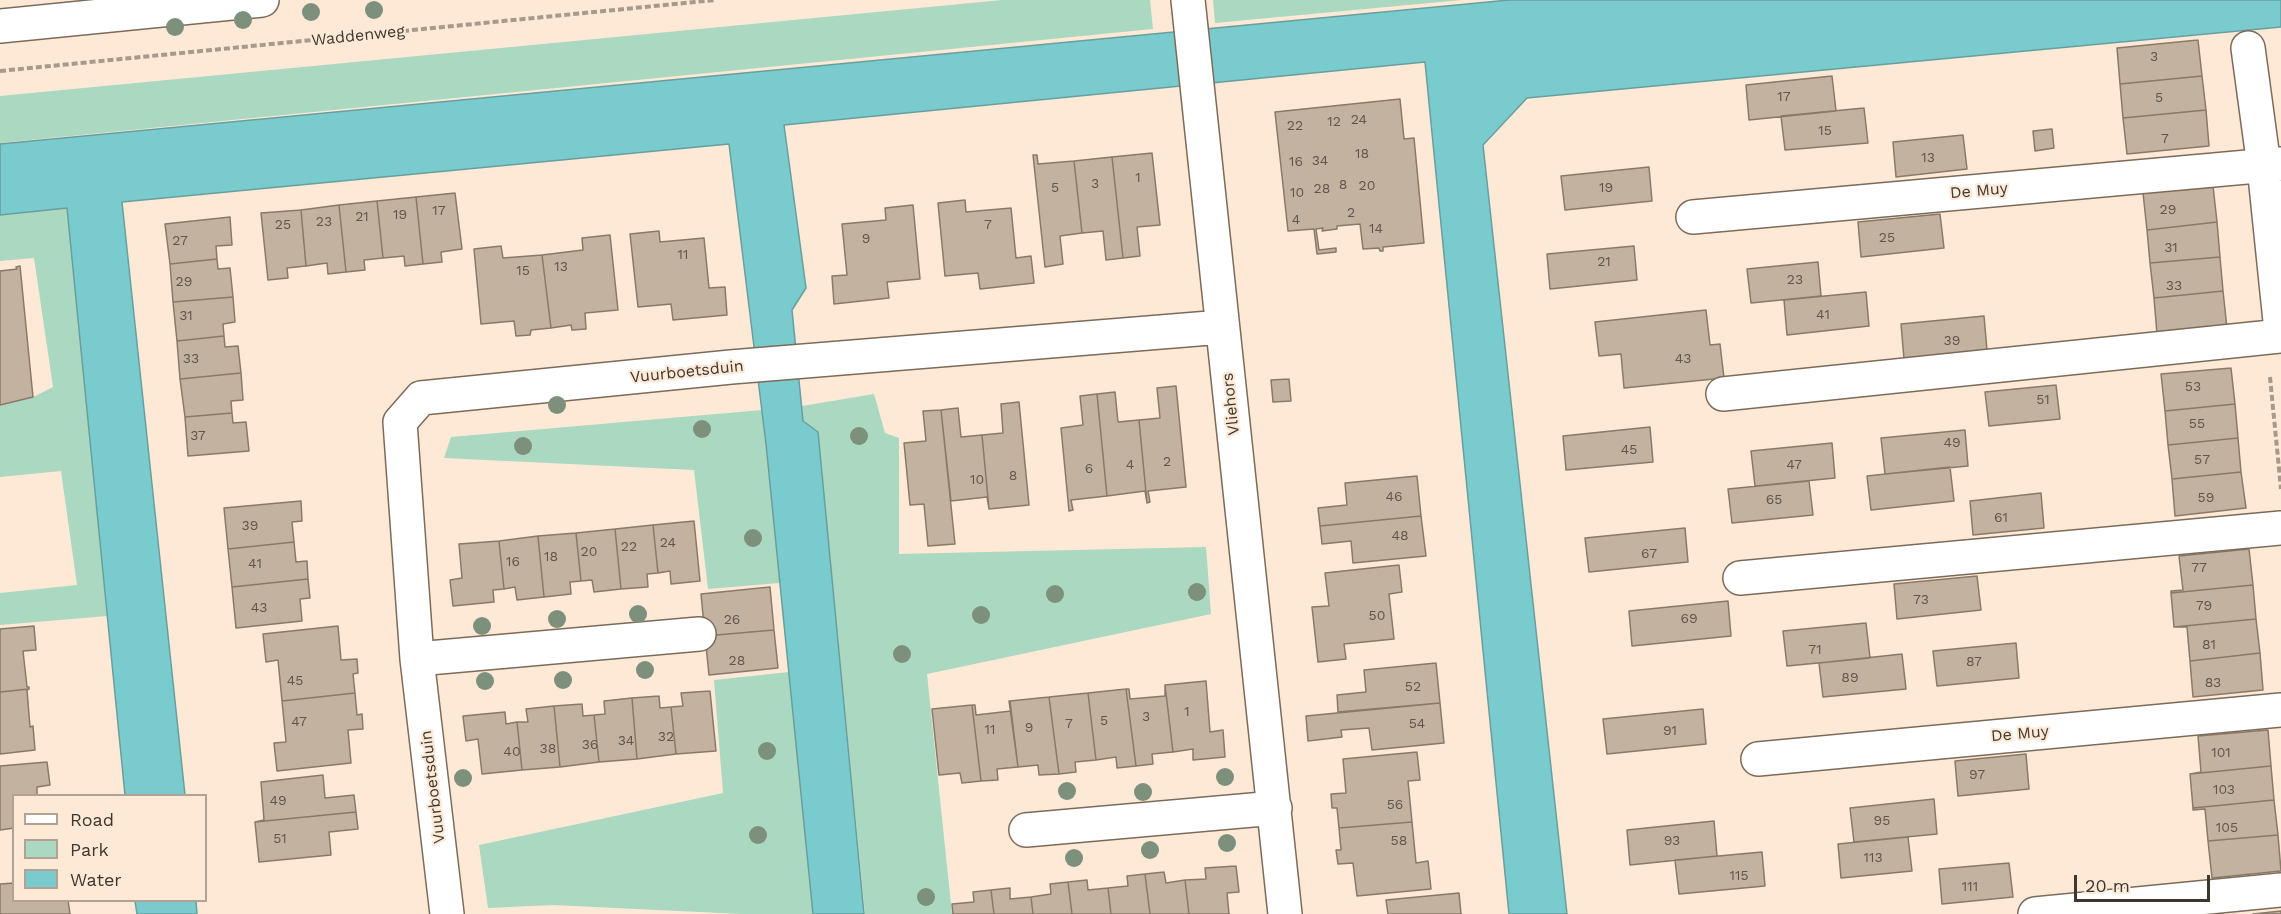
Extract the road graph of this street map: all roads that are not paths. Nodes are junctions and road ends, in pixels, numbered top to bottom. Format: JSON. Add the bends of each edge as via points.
{"nodes":[{"id":1,"x":262,"y":0,"type":"edge"},
{"id":2,"x":1188,"y":2,"type":"edge"},
{"id":3,"x":0,"y":26,"type":"edge"},
{"id":4,"x":2248,"y":48,"type":"dead end"},
{"id":5,"x":2273,"y":165,"type":"edge"},
{"id":6,"x":1693,"y":217,"type":"dead end"},
{"id":7,"x":1222,"y":327,"type":"junction"},
{"id":8,"x":2281,"y":331,"type":"edge"},
{"id":9,"x":2281,"y":336,"type":"edge"},
{"id":10,"x":1723,"y":394,"type":"dead end"},
{"id":11,"x":2281,"y":528,"type":"edge"},
{"id":12,"x":1740,"y":578,"type":"dead end"},
{"id":13,"x":699,"y":634,"type":"dead end"},
{"id":14,"x":417,"y":659,"type":"junction"},
{"id":15,"x":2281,"y":710,"type":"edge"},
{"id":16,"x":1758,"y":759,"type":"dead end"},
{"id":17,"x":1275,"y":808,"type":"junction"},
{"id":18,"x":1026,"y":831,"type":"dead end"},
{"id":19,"x":2281,"y":890,"type":"edge"},
{"id":20,"x":447,"y":914,"type":"edge"},
{"id":21,"x":1286,"y":914,"type":"edge"},
{"id":22,"x":2035,"y":914,"type":"edge"}],
"edges":[{"from":1,"to":3,"type":"street"},
{"from":2,"to":7,"type":"street","name":"Vliehors"},
{"from":4,"to":5,"type":"street"},
{"from":5,"to":6,"type":"street","name":"De Muy"},
{"from":5,"to":8,"type":"street"},
{"from":7,"to":14,"type":"street","name":"Vuurboetsduin","via":[[731,367],[421,398],[399,422]]},
{"from":7,"to":17,"type":"street","name":"Vliehors"},
{"from":9,"to":10,"type":"street"},
{"from":11,"to":12,"type":"street"},
{"from":13,"to":14,"type":"street"},
{"from":14,"to":20,"type":"street","name":"Vuurboetsduin"},
{"from":15,"to":16,"type":"street","name":"De Muy"},
{"from":17,"to":18,"type":"street"},
{"from":17,"to":21,"type":"street","name":"Vliehors"},
{"from":19,"to":22,"type":"street"}]}
